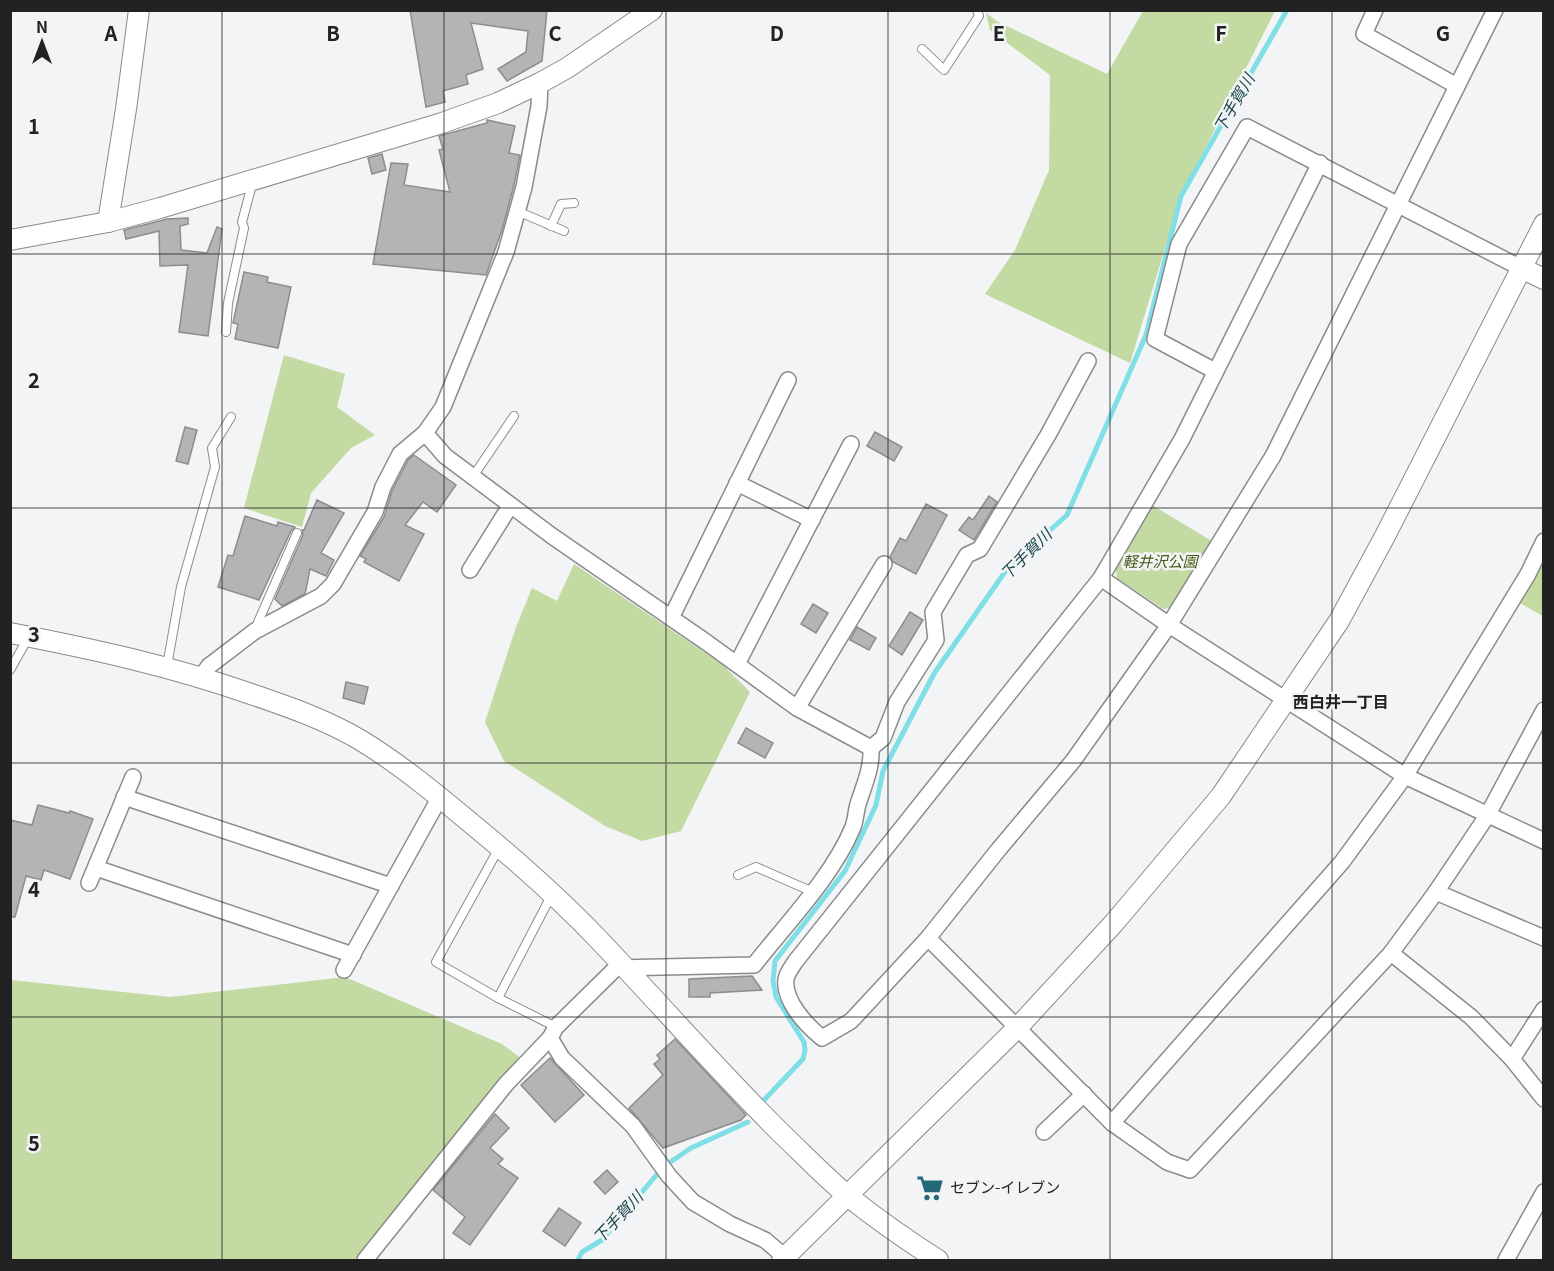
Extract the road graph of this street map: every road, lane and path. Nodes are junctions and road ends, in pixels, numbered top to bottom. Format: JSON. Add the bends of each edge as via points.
{"nodes":[{"id":1,"x":139,"y":10,"type":"edge"},
{"id":2,"x":652,"y":10,"type":"edge"},
{"id":3,"x":977,"y":10,"type":"edge"},
{"id":4,"x":1375,"y":10,"type":"edge"},
{"id":5,"x":1495,"y":10,"type":"edge"},
{"id":6,"x":922,"y":49,"type":"dead end"},
{"id":7,"x":540,"y":83,"type":"junction"},
{"id":8,"x":1457,"y":86,"type":"junction"},
{"id":9,"x":1320,"y":163,"type":"junction"},
{"id":10,"x":254,"y":180,"type":"junction"},
{"id":11,"x":574,"y":203,"type":"dead end"},
{"id":12,"x":1399,"y":204,"type":"junction"},
{"id":13,"x":518,"y":212,"type":"junction"},
{"id":14,"x":108,"y":222,"type":"junction"},
{"id":15,"x":1544,"y":224,"type":"edge"},
{"id":16,"x":551,"y":226,"type":"junction"},
{"id":17,"x":564,"y":231,"type":"dead end"},
{"id":18,"x":10,"y":240,"type":"edge"},
{"id":19,"x":1521,"y":268,"type":"junction"},
{"id":20,"x":1544,"y":279,"type":"edge"},
{"id":21,"x":226,"y":332,"type":"dead end"},
{"id":22,"x":1088,"y":361,"type":"dead end"},
{"id":23,"x":1215,"y":371,"type":"junction"},
{"id":24,"x":788,"y":380,"type":"dead end"},
{"id":25,"x":514,"y":416,"type":"dead end"},
{"id":26,"x":231,"y":417,"type":"dead end"},
{"id":27,"x":425,"y":433,"type":"junction"},
{"id":28,"x":851,"y":444,"type":"dead end"},
{"id":29,"x":472,"y":478,"type":"junction"},
{"id":30,"x":737,"y":483,"type":"junction"},
{"id":31,"x":510,"y":506,"type":"junction"},
{"id":32,"x":812,"y":520,"type":"junction"},
{"id":33,"x":297,"y":533,"type":"dead end"},
{"id":34,"x":1544,"y":541,"type":"edge"},
{"id":35,"x":884,"y":564,"type":"dead end"},
{"id":36,"x":471,"y":570,"type":"dead end"},
{"id":37,"x":1101,"y":578,"type":"junction"},
{"id":38,"x":671,"y":618,"type":"junction"},
{"id":39,"x":1169,"y":625,"type":"junction"},
{"id":40,"x":255,"y":631,"type":"junction"},
{"id":41,"x":20,"y":635,"type":"edge"},
{"id":42,"x":737,"y":664,"type":"junction"},
{"id":43,"x":167,"y":668,"type":"junction"},
{"id":44,"x":10,"y":670,"type":"edge"},
{"id":45,"x":201,"y":677,"type":"junction"},
{"id":46,"x":1286,"y":700,"type":"junction"},
{"id":47,"x":797,"y":708,"type":"junction"},
{"id":48,"x":1544,"y":710,"type":"edge"},
{"id":49,"x":1537,"y":736,"type":"edge"},
{"id":50,"x":871,"y":748,"type":"junction"},
{"id":51,"x":1405,"y":776,"type":"junction"},
{"id":52,"x":133,"y":777,"type":"dead end"},
{"id":53,"x":440,"y":797,"type":"junction"},
{"id":54,"x":124,"y":798,"type":"junction"},
{"id":55,"x":1487,"y":816,"type":"junction"},
{"id":56,"x":1544,"y":841,"type":"edge"},
{"id":57,"x":500,"y":846,"type":"junction"},
{"id":58,"x":96,"y":868,"type":"junction"},
{"id":59,"x":738,"y":875,"type":"dead end"},
{"id":60,"x":89,"y":883,"type":"dead end"},
{"id":61,"x":391,"y":886,"type":"junction"},
{"id":62,"x":813,"y":892,"type":"junction"},
{"id":63,"x":1436,"y":892,"type":"junction"},
{"id":64,"x":552,"y":894,"type":"junction"},
{"id":65,"x":928,"y":938,"type":"junction"},
{"id":66,"x":1544,"y":938,"type":"edge"},
{"id":67,"x":1390,"y":953,"type":"junction"},
{"id":68,"x":352,"y":955,"type":"junction"},
{"id":69,"x":625,"y":968,"type":"junction"},
{"id":70,"x":344,"y":970,"type":"dead end"},
{"id":71,"x":498,"y":998,"type":"junction"},
{"id":72,"x":1544,"y":1009,"type":"edge"},
{"id":73,"x":1018,"y":1027,"type":"junction"},
{"id":74,"x":553,"y":1033,"type":"junction"},
{"id":75,"x":1512,"y":1059,"type":"junction"},
{"id":76,"x":1084,"y":1094,"type":"junction"},
{"id":77,"x":1544,"y":1099,"type":"edge"},
{"id":78,"x":1112,"y":1123,"type":"junction"},
{"id":79,"x":1044,"y":1132,"type":"dead end"},
{"id":80,"x":1544,"y":1185,"type":"edge"},
{"id":81,"x":1544,"y":1192,"type":"edge"},
{"id":82,"x":847,"y":1195,"type":"junction"},
{"id":83,"x":784,"y":1259,"type":"edge"},
{"id":84,"x":365,"y":1260,"type":"edge"},
{"id":85,"x":938,"y":1260,"type":"edge"},
{"id":86,"x":1506,"y":1260,"type":"edge"}],
"edges":[{"from":1,"to":14,"type":"street"},
{"from":2,"to":7,"type":"street"},
{"from":3,"to":6,"type":"lane","via":[[979,16],[944,70]]},
{"from":4,"to":8,"type":"street","via":[[1364,34]]},
{"from":5,"to":8,"type":"street"},
{"from":7,"to":10,"type":"street","via":[[442,123]]},
{"from":7,"to":13,"type":"street"},
{"from":8,"to":12,"type":"street"},
{"from":9,"to":12,"type":"street"},
{"from":9,"to":23,"type":"street"},
{"from":9,"to":23,"type":"street","via":[[1247,127],[1179,244],[1155,339]]},
{"from":10,"to":14,"type":"street"},
{"from":10,"to":21,"type":"lane","via":[[242,222]]},
{"from":11,"to":16,"type":"lane","via":[[561,204]]},
{"from":12,"to":19,"type":"street"},
{"from":12,"to":39,"type":"street","via":[[1273,456]]},
{"from":13,"to":16,"type":"lane"},
{"from":13,"to":27,"type":"street","via":[[506,252],[443,407]]},
{"from":14,"to":18,"type":"street"},
{"from":15,"to":19,"type":"street"},
{"from":16,"to":17,"type":"lane"},
{"from":19,"to":20,"type":"street"},
{"from":19,"to":46,"type":"street","via":[[1380,546],[1339,621]]},
{"from":22,"to":50,"type":"street","via":[[980,549],[968,555],[933,612],[936,640],[897,702],[883,738]]},
{"from":23,"to":37,"type":"street","via":[[1182,439]]},
{"from":24,"to":30,"type":"street"},
{"from":25,"to":29,"type":"lane"},
{"from":26,"to":43,"type":"lane","via":[[212,448],[215,467],[181,587]]},
{"from":27,"to":29,"type":"street"},
{"from":27,"to":40,"type":"street","via":[[400,454],[375,512],[333,584],[321,596]]},
{"from":28,"to":32,"type":"street"},
{"from":29,"to":31,"type":"street"},
{"from":30,"to":32,"type":"street"},
{"from":30,"to":38,"type":"street"},
{"from":31,"to":36,"type":"street"},
{"from":31,"to":38,"type":"street"},
{"from":32,"to":42,"type":"street"},
{"from":33,"to":40,"type":"lane"},
{"from":34,"to":51,"type":"street","via":[[1528,574]]},
{"from":35,"to":47,"type":"street"},
{"from":37,"to":39,"type":"street"},
{"from":37,"to":65,"type":"street","via":[[795,962],[786,976],[786,992],[811,1029],[822,1038],[851,1021]]},
{"from":38,"to":42,"type":"street"},
{"from":39,"to":46,"type":"street"},
{"from":39,"to":65,"type":"street","via":[[1073,761]]},
{"from":40,"to":45,"type":"street","via":[[209,666]]},
{"from":41,"to":43,"type":"street"},
{"from":41,"to":44,"type":"lane"},
{"from":42,"to":47,"type":"street"},
{"from":43,"to":45,"type":"street"},
{"from":45,"to":53,"type":"street","via":[[331,724]]},
{"from":46,"to":51,"type":"street"},
{"from":46,"to":73,"type":"street","via":[[1221,796],[1114,923]]},
{"from":47,"to":50,"type":"street"},
{"from":48,"to":49,"type":"street"},
{"from":49,"to":55,"type":"street"},
{"from":50,"to":62,"type":"street","via":[[872,762],[855,811],[854,826]]},
{"from":51,"to":55,"type":"street"},
{"from":51,"to":78,"type":"street","via":[[1342,862]]},
{"from":52,"to":54,"type":"street"},
{"from":53,"to":57,"type":"street"},
{"from":53,"to":61,"type":"street"},
{"from":54,"to":58,"type":"street"},
{"from":54,"to":61,"type":"street"},
{"from":55,"to":56,"type":"street"},
{"from":55,"to":63,"type":"street"},
{"from":57,"to":64,"type":"street"},
{"from":57,"to":71,"type":"lane","via":[[436,962]]},
{"from":58,"to":60,"type":"street"},
{"from":58,"to":68,"type":"street"},
{"from":59,"to":62,"type":"lane","via":[[756,867]]},
{"from":61,"to":68,"type":"street"},
{"from":62,"to":69,"type":"street","via":[[754,965]]},
{"from":63,"to":66,"type":"street"},
{"from":63,"to":67,"type":"street"},
{"from":64,"to":69,"type":"street"},
{"from":64,"to":71,"type":"lane"},
{"from":65,"to":73,"type":"street"},
{"from":67,"to":75,"type":"street","via":[[1471,1017]]},
{"from":67,"to":78,"type":"street","via":[[1190,1170],[1167,1162]]},
{"from":68,"to":70,"type":"street"},
{"from":69,"to":74,"type":"street","via":[[616,968]]},
{"from":69,"to":82,"type":"street","via":[[757,1109]]},
{"from":71,"to":74,"type":"lane"},
{"from":72,"to":75,"type":"street"},
{"from":73,"to":76,"type":"street"},
{"from":73,"to":82,"type":"street"},
{"from":74,"to":83,"type":"street","via":[[562,1058],[633,1126],[693,1202],[765,1240]]},
{"from":74,"to":84,"type":"street","via":[[506,1084]]},
{"from":75,"to":77,"type":"street"},
{"from":76,"to":78,"type":"street"},
{"from":76,"to":79,"type":"street"},
{"from":80,"to":81,"type":"street","via":[[1540,1191]]},
{"from":81,"to":86,"type":"street"},
{"from":82,"to":83,"type":"street"},
{"from":82,"to":85,"type":"street","via":[[888,1228]]}]}
